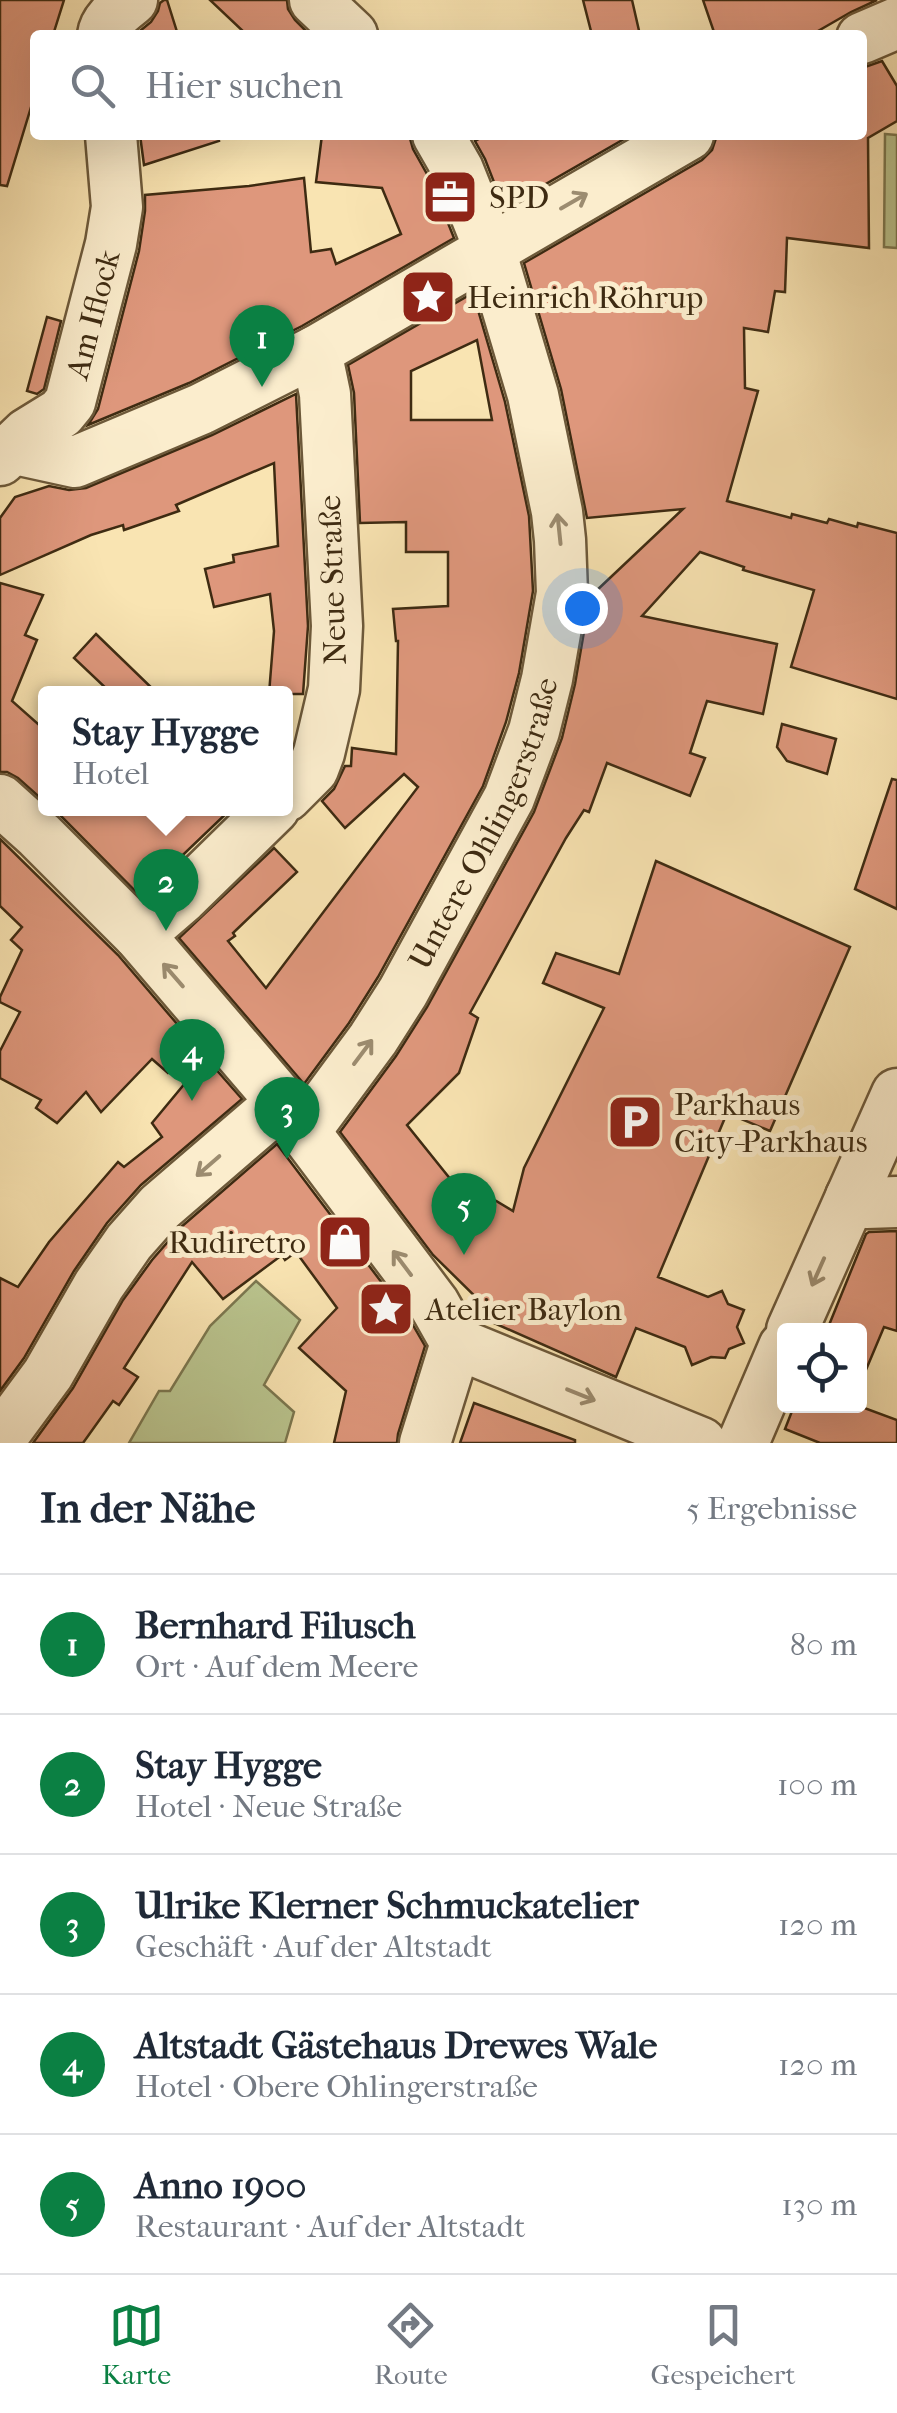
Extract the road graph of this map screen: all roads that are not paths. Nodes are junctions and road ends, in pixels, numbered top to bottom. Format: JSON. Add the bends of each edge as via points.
{"nodes":[{"id":1,"x":132,"y":0,"type":"edge"},
{"id":2,"x":316,"y":0,"type":"edge"},
{"id":3,"x":897,"y":24,"type":"edge"},
{"id":4,"x":103,"y":30,"type":"edge"},
{"id":5,"x":347,"y":30,"type":"edge"},
{"id":6,"x":867,"y":36,"type":"edge"},
{"id":7,"x":111,"y":140,"type":"edge"},
{"id":8,"x":441,"y":140,"type":"edge"},
{"id":9,"x":679,"y":140,"type":"edge"},
{"id":10,"x":490,"y":250,"type":"junction"},
{"id":11,"x":316,"y":351,"type":"junction"},
{"id":12,"x":5,"y":454,"type":"edge"},
{"id":13,"x":293,"y":789,"type":"edge"},
{"id":14,"x":0,"y":800,"type":"edge"},
{"id":15,"x":266,"y":816,"type":"edge"},
{"id":16,"x":138,"y":935,"type":"junction"},
{"id":17,"x":897,"y":1094,"type":"edge"},
{"id":18,"x":293,"y":1116,"type":"junction"},
{"id":19,"x":863,"y":1205,"type":"edge"},
{"id":20,"x":796,"y":1323,"type":"edge"},
{"id":21,"x":456,"y":1344,"type":"junction"},
{"id":22,"x":777,"y":1363,"type":"edge"},
{"id":23,"x":0,"y":1439,"type":"edge"},
{"id":24,"x":425,"y":1443,"type":"edge"},
{"id":25,"x":700,"y":1443,"type":"edge"},
{"id":26,"x":743,"y":1443,"type":"edge"}],
"edges":[{"from":1,"to":4,"type":"street"},
{"from":2,"to":5,"type":"street"},
{"from":3,"to":6,"type":"street"},
{"from":7,"to":12,"type":"street","name":"Am Iflock","via":[[117,206],[111,244],[70,402]]},
{"from":8,"to":10,"type":"street","name":"Untere Ohlingerstraße"},
{"from":10,"to":9,"type":"street","one_way":true},
{"from":10,"to":11,"type":"street"},
{"from":18,"to":10,"type":"street","name":"Untere Ohlingerstraße","one_way":true,"via":[[373,1039],[403,992],[509,798],[548,679],[562,593],[557,512],[533,395]]},
{"from":11,"to":12,"type":"street","via":[[75,462]]},
{"from":11,"to":13,"type":"street","name":"Neue Straße","via":[[325,394],[334,688],[313,769]]},
{"from":14,"to":16,"type":"street"},
{"from":15,"to":16,"type":"street"},
{"from":18,"to":16,"type":"street","one_way":true},
{"from":17,"to":19,"type":"street"},
{"from":21,"to":18,"type":"street","one_way":true,"via":[[434,1304]]},
{"from":18,"to":23,"type":"street","name":"Untere Ohlingerstraße","one_way":true,"via":[[160,1207],[99,1284],[48,1374]]},
{"from":19,"to":20,"type":"street","one_way":true},
{"from":21,"to":24,"type":"street"},
{"from":21,"to":25,"type":"street","one_way":true},
{"from":22,"to":26,"type":"street"}]}
